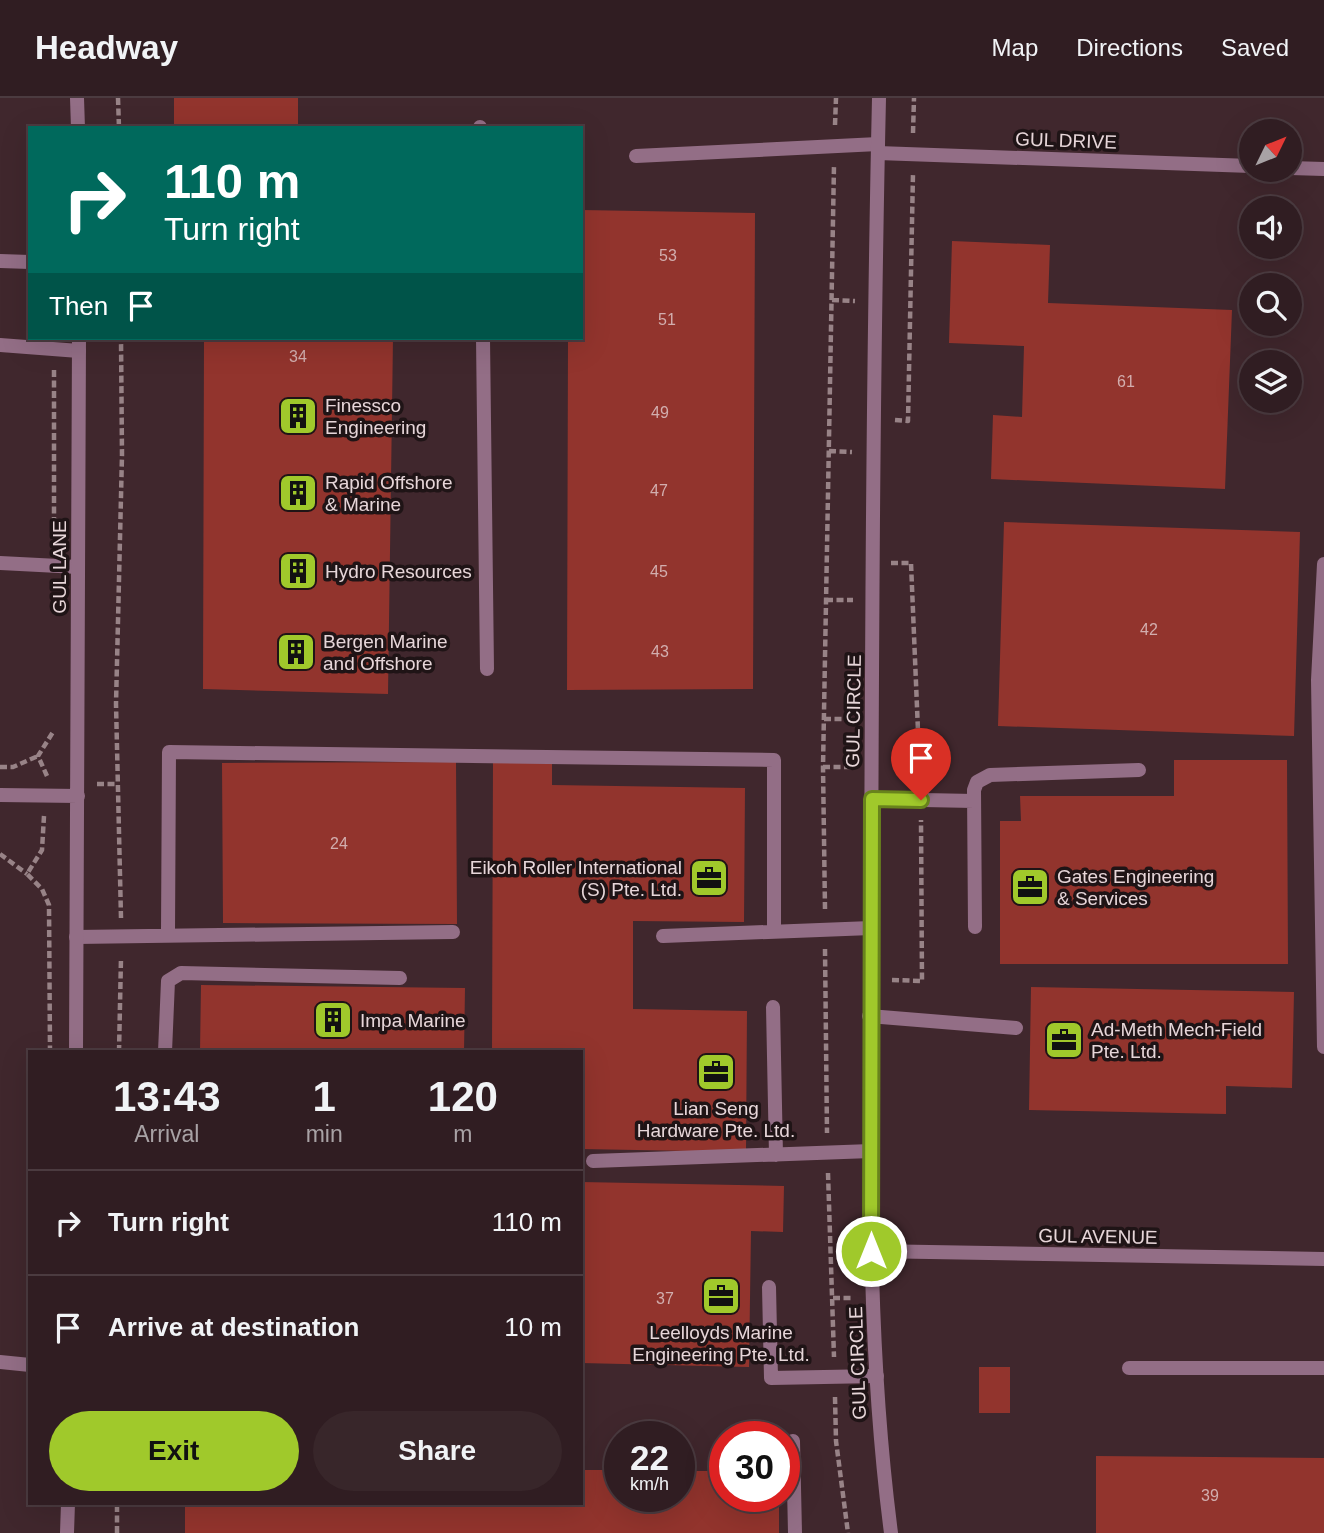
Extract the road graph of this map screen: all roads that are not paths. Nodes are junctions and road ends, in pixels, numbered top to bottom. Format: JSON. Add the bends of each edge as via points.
{"nodes":[{"id":1,"x":77,"y":98,"type":"edge"},
{"id":2,"x":879,"y":98,"type":"edge"},
{"id":3,"x":78,"y":126,"type":"edge"},
{"id":4,"x":878,"y":148,"type":"junction"},
{"id":5,"x":636,"y":156,"type":"dead end"},
{"id":6,"x":1239,"y":166,"type":"edge"},
{"id":7,"x":1302,"y":168,"type":"edge"},
{"id":8,"x":1324,"y":169,"type":"edge"},
{"id":9,"x":0,"y":261,"type":"edge"},
{"id":10,"x":28,"y":262,"type":"edge"},
{"id":11,"x":483,"y":340,"type":"edge"},
{"id":12,"x":79,"y":344,"type":"edge"},
{"id":13,"x":0,"y":345,"type":"edge"},
{"id":14,"x":0,"y":563,"type":"edge"},
{"id":15,"x":1324,"y":565,"type":"edge"},
{"id":16,"x":78,"y":567,"type":"junction"},
{"id":17,"x":488,"y":669,"type":"dead end"},
{"id":18,"x":1139,"y":770,"type":"dead end"},
{"id":19,"x":0,"y":795,"type":"edge"},
{"id":20,"x":78,"y":796,"type":"junction"},
{"id":21,"x":872,"y":799,"type":"junction"},
{"id":22,"x":974,"y":801,"type":"junction"},
{"id":23,"x":975,"y":926,"type":"dead end"},
{"id":24,"x":871,"y":928,"type":"junction"},
{"id":25,"x":774,"y":931,"type":"junction"},
{"id":26,"x":453,"y":932,"type":"dead end"},
{"id":27,"x":168,"y":934,"type":"junction"},
{"id":28,"x":663,"y":936,"type":"dead end"},
{"id":29,"x":76,"y":937,"type":"junction"},
{"id":30,"x":400,"y":978,"type":"dead end"},
{"id":31,"x":772,"y":1007,"type":"dead end"},
{"id":32,"x":869,"y":1016,"type":"junction"},
{"id":33,"x":1016,"y":1028,"type":"dead end"},
{"id":34,"x":1324,"y":1047,"type":"edge"},
{"id":35,"x":75,"y":1050,"type":"edge"},
{"id":36,"x":166,"y":1050,"type":"edge"},
{"id":37,"x":871,"y":1151,"type":"junction"},
{"id":38,"x":776,"y":1155,"type":"junction"},
{"id":39,"x":593,"y":1161,"type":"dead end"},
{"id":40,"x":871,"y":1251,"type":"junction"},
{"id":41,"x":1324,"y":1259,"type":"edge"},
{"id":42,"x":769,"y":1287,"type":"dead end"},
{"id":43,"x":0,"y":1362,"type":"edge"},
{"id":44,"x":28,"y":1365,"type":"edge"},
{"id":45,"x":1129,"y":1368,"type":"dead end"},
{"id":46,"x":1324,"y":1368,"type":"edge"},
{"id":47,"x":877,"y":1376,"type":"junction"},
{"id":48,"x":68,"y":1505,"type":"edge"},
{"id":49,"x":795,"y":1512,"type":"edge"},
{"id":50,"x":67,"y":1533,"type":"edge"},
{"id":51,"x":795,"y":1533,"type":"edge"},
{"id":52,"x":891,"y":1533,"type":"edge"}],
"edges":[{"from":1,"to":3,"type":"street"},
{"from":2,"to":4,"type":"street","name":"GUL CIRCLE"},
{"from":4,"to":5,"type":"street","name":"GUL DRIVE"},
{"from":4,"to":6,"type":"street","name":"GUL DRIVE","via":[[913,154]]},
{"from":4,"to":21,"type":"street","name":"GUL CIRCLE"},
{"from":7,"to":8,"type":"street"},
{"from":9,"to":10,"type":"street"},
{"from":11,"to":17,"type":"street"},
{"from":12,"to":13,"type":"street","via":[[54,349]]},
{"from":12,"to":16,"type":"street","name":"GUL LANE"},
{"from":14,"to":16,"type":"street"},
{"from":15,"to":34,"type":"street","via":[[1318,680]]},
{"from":16,"to":20,"type":"street","name":"GUL LANE"},
{"from":18,"to":22,"type":"street","via":[[990,775],[977,782]]},
{"from":19,"to":20,"type":"street"},
{"from":20,"to":29,"type":"street","name":"GUL LANE"},
{"from":21,"to":22,"type":"street"},
{"from":21,"to":24,"type":"street","name":"GUL CIRCLE"},
{"from":22,"to":23,"type":"street"},
{"from":24,"to":25,"type":"street"},
{"from":24,"to":32,"type":"street","name":"GUL CIRCLE"},
{"from":25,"to":27,"type":"street","via":[[774,760],[169,752]]},
{"from":25,"to":28,"type":"street"},
{"from":26,"to":27,"type":"street"},
{"from":27,"to":29,"type":"street"},
{"from":29,"to":35,"type":"street","name":"GUL LANE"},
{"from":30,"to":36,"type":"street","via":[[181,973],[168,981]]},
{"from":31,"to":38,"type":"street"},
{"from":32,"to":33,"type":"street"},
{"from":32,"to":37,"type":"street","name":"GUL CIRCLE"},
{"from":37,"to":38,"type":"street"},
{"from":37,"to":40,"type":"street","name":"GUL CIRCLE"},
{"from":38,"to":39,"type":"street"},
{"from":40,"to":41,"type":"street","name":"GUL AVENUE"},
{"from":40,"to":47,"type":"street","name":"GUL CIRCLE"},
{"from":42,"to":47,"type":"street","via":[[771,1378]]},
{"from":43,"to":44,"type":"street"},
{"from":45,"to":46,"type":"street"},
{"from":47,"to":52,"type":"street","name":"GUL CIRCLE","via":[[879,1440]]},
{"from":48,"to":50,"type":"street"},
{"from":49,"to":51,"type":"street"}]}
